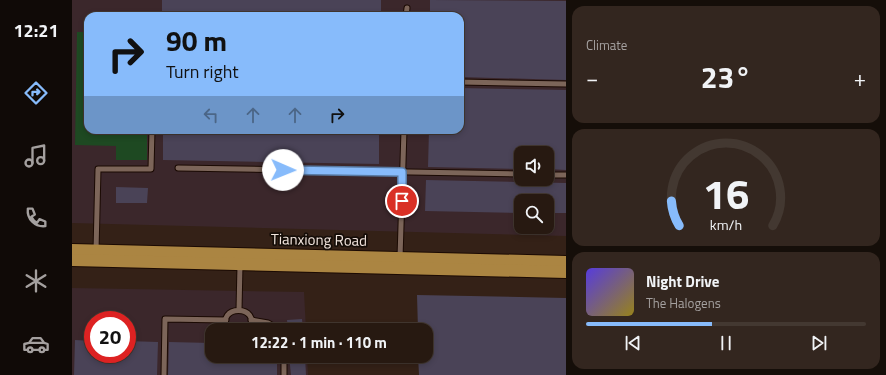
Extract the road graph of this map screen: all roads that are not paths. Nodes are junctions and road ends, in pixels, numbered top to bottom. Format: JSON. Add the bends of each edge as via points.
{"nodes":[{"id":1,"x":406,"y":8,"type":"dead end"},
{"id":2,"x":406,"y":12,"type":"edge"},
{"id":3,"x":464,"y":82,"type":"edge"},
{"id":4,"x":566,"y":84,"type":"edge"},
{"id":5,"x":152,"y":134,"type":"edge"},
{"id":6,"x":404,"y":134,"type":"edge"},
{"id":7,"x":178,"y":168,"type":"dead end"},
{"id":8,"x":402,"y":172,"type":"junction"},
{"id":9,"x":514,"y":174,"type":"edge"},
{"id":10,"x":554,"y":175,"type":"edge"},
{"id":11,"x":566,"y":175,"type":"edge"},
{"id":12,"x":72,"y":250,"type":"edge"},
{"id":13,"x":96,"y":251,"type":"junction"},
{"id":14,"x":400,"y":258,"type":"junction"},
{"id":15,"x":72,"y":260,"type":"edge"},
{"id":16,"x":566,"y":262,"type":"edge"},
{"id":17,"x":240,"y":264,"type":"junction"},
{"id":18,"x":566,"y":272,"type":"edge"},
{"id":19,"x":239,"y":310,"type":"junction"},
{"id":20,"x":226,"y":320,"type":"junction"},
{"id":21,"x":251,"y":320,"type":"junction"},
{"id":22,"x":227,"y":323,"type":"edge"},
{"id":23,"x":250,"y":323,"type":"edge"},
{"id":24,"x":268,"y":323,"type":"edge"},
{"id":25,"x":284,"y":363,"type":"edge"},
{"id":26,"x":164,"y":375,"type":"edge"},
{"id":27,"x":284,"y":375,"type":"edge"}],
"edges":[{"from":1,"to":2,"type":"lane"},
{"from":3,"to":4,"type":"lane"},
{"from":5,"to":13,"type":"lane","via":[[152,169],[98,169]]},
{"from":6,"to":8,"type":"lane"},
{"from":7,"to":8,"type":"lane"},
{"from":8,"to":9,"type":"lane"},
{"from":8,"to":14,"type":"lane"},
{"from":10,"to":11,"type":"lane"},
{"from":12,"to":13,"type":"main road","name":"Tianxiong Road"},
{"from":13,"to":14,"type":"main road","name":"Tianxiong Road"},
{"from":14,"to":16,"type":"main road","name":"Tianxiong Road"},
{"from":15,"to":17,"type":"main road","name":"Tianxiong Road"},
{"from":17,"to":18,"type":"main road","name":"Tianxiong Road"},
{"from":17,"to":19,"type":"lane"},
{"from":19,"to":20,"type":"lane","via":[[232,312]]},
{"from":19,"to":21,"type":"lane","via":[[247,313]]},
{"from":20,"to":22,"type":"lane"},
{"from":20,"to":26,"type":"lane","via":[[165,319]]},
{"from":21,"to":23,"type":"lane"},
{"from":21,"to":24,"type":"lane"},
{"from":25,"to":27,"type":"lane"}]}
